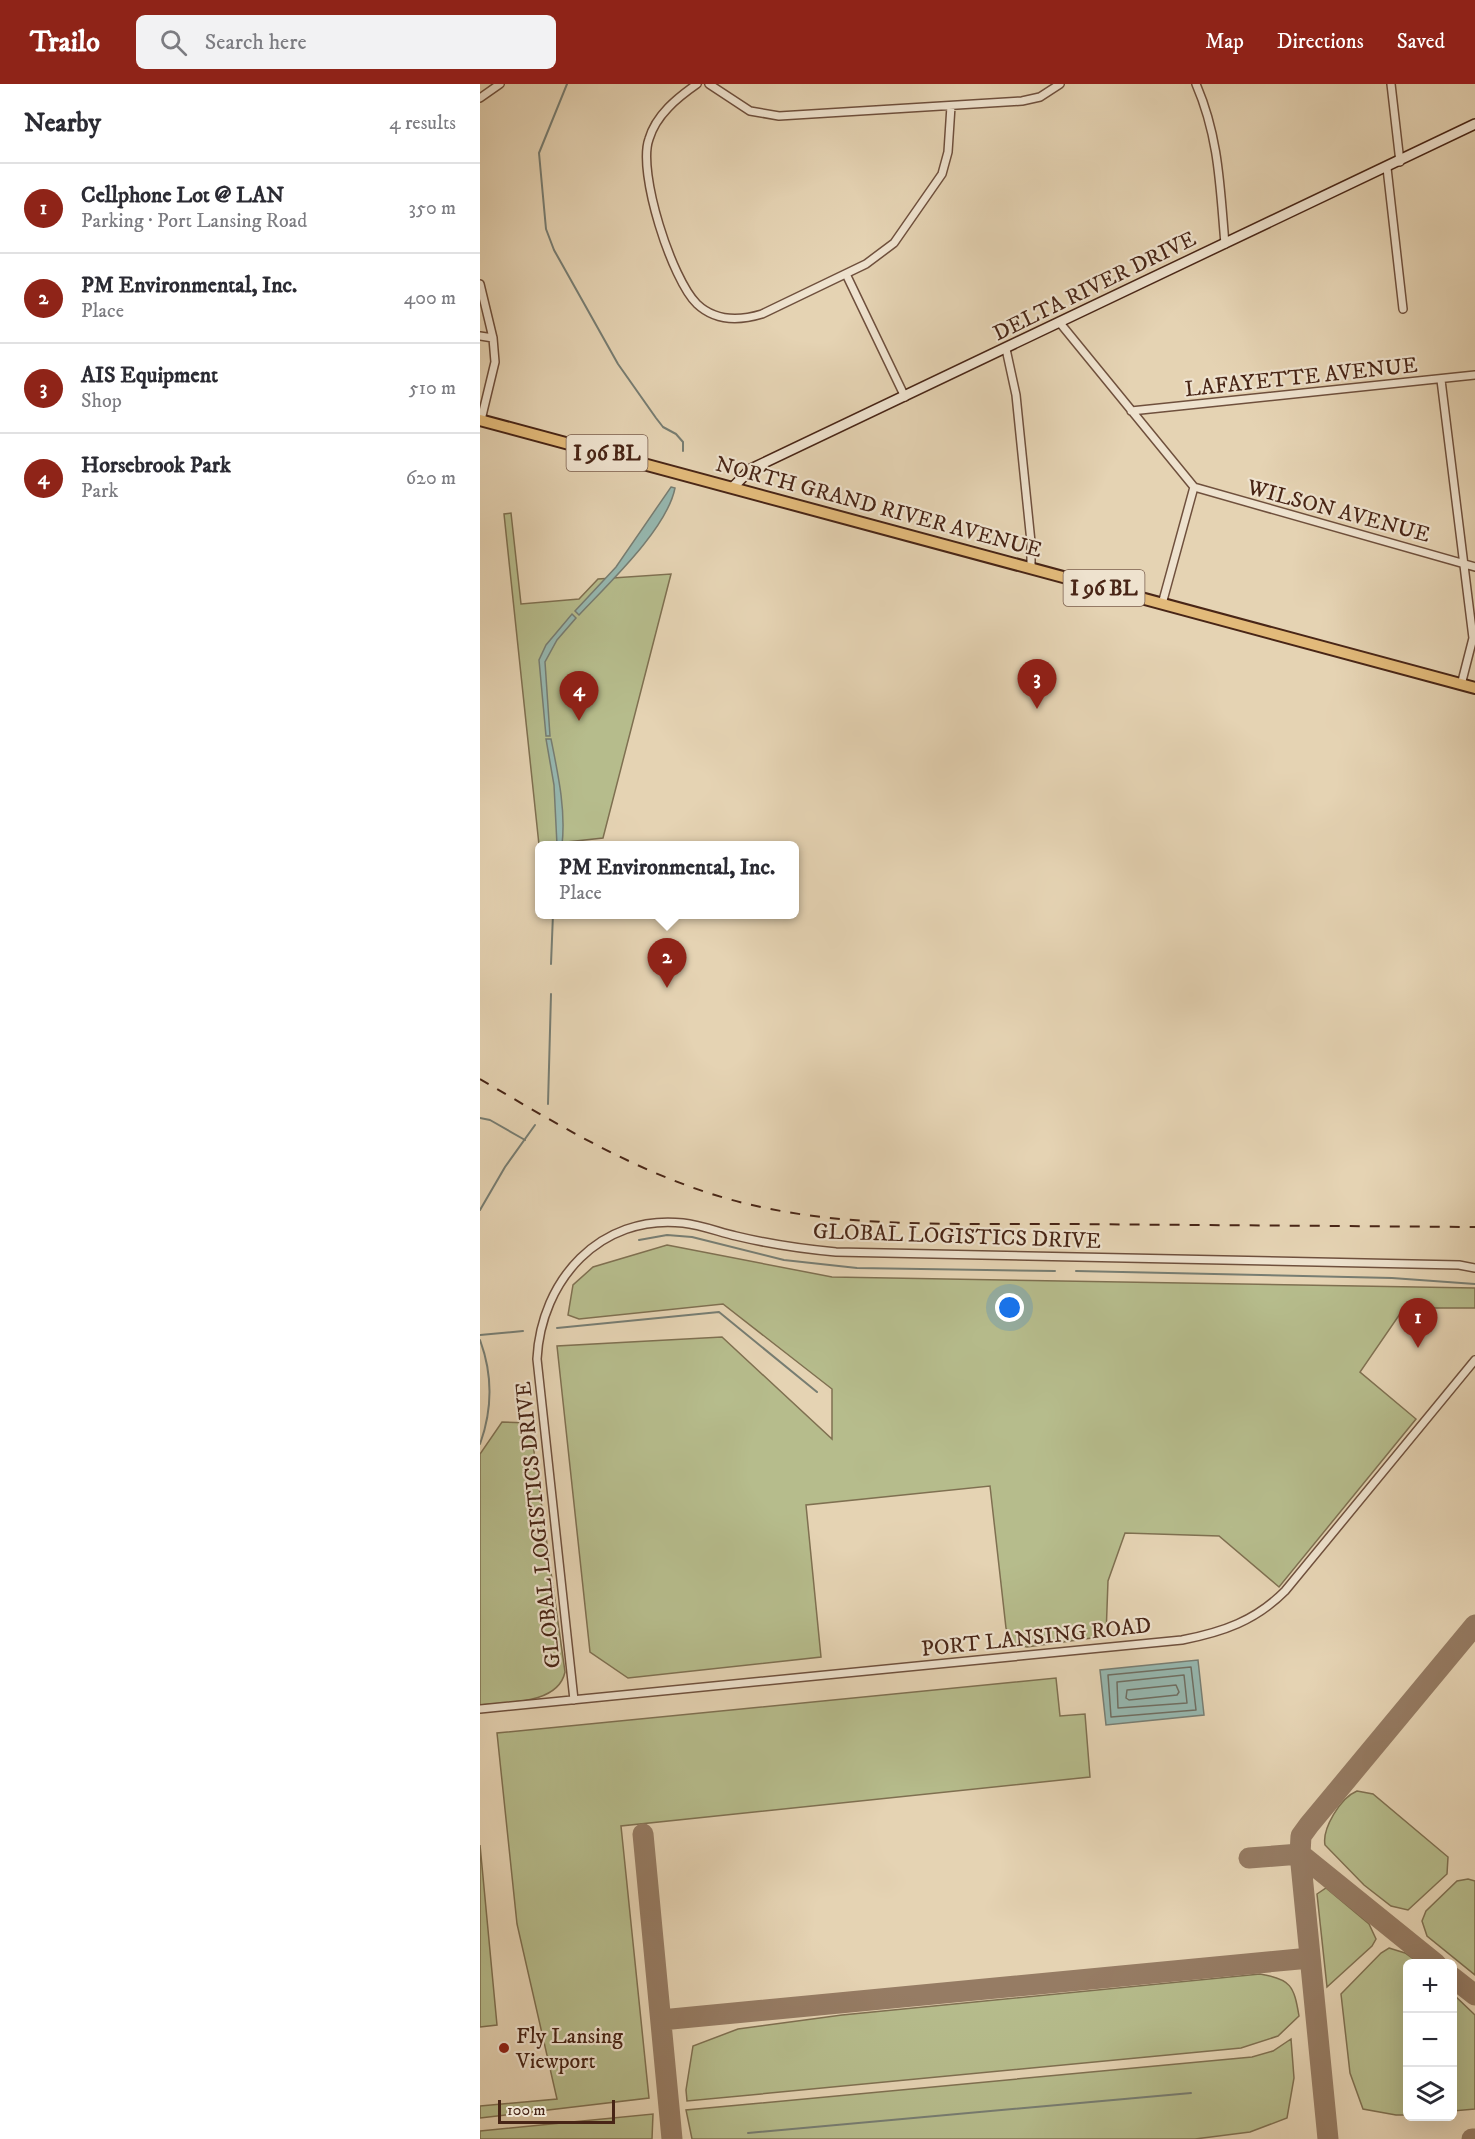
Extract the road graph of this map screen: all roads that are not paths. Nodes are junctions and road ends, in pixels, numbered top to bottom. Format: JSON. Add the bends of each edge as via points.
{"nodes":[{"id":1,"x":500,"y":84,"type":"edge"},
{"id":2,"x":697,"y":84,"type":"edge"},
{"id":3,"x":709,"y":84,"type":"edge"},
{"id":4,"x":1060,"y":84,"type":"edge"},
{"id":5,"x":1196,"y":84,"type":"edge"},
{"id":6,"x":1391,"y":84,"type":"edge"},
{"id":7,"x":480,"y":98,"type":"edge"},
{"id":8,"x":951,"y":106,"type":"junction"},
{"id":9,"x":1475,"y":124,"type":"edge"},
{"id":10,"x":1400,"y":162,"type":"junction"},
{"id":11,"x":1387,"y":168,"type":"junction"},
{"id":12,"x":1225,"y":244,"type":"junction"},
{"id":13,"x":846,"y":274,"type":"junction"},
{"id":14,"x":480,"y":284,"type":"edge"},
{"id":15,"x":1403,"y":309,"type":"dead end"},
{"id":16,"x":1060,"y":323,"type":"junction"},
{"id":17,"x":480,"y":336,"type":"edge"},
{"id":18,"x":493,"y":338,"type":"junction"},
{"id":19,"x":1006,"y":349,"type":"junction"},
{"id":20,"x":1475,"y":375,"type":"edge"},
{"id":21,"x":1441,"y":380,"type":"junction"},
{"id":22,"x":904,"y":397,"type":"junction"},
{"id":23,"x":1131,"y":411,"type":"junction"},
{"id":24,"x":480,"y":420,"type":"edge"},
{"id":25,"x":733,"y":487,"type":"junction"},
{"id":26,"x":1194,"y":487,"type":"junction"},
{"id":27,"x":1463,"y":563,"type":"junction"},
{"id":28,"x":1475,"y":567,"type":"edge"},
{"id":29,"x":1031,"y":568,"type":"junction"},
{"id":30,"x":1162,"y":604,"type":"junction"},
{"id":31,"x":1461,"y":685,"type":"junction"},
{"id":32,"x":1475,"y":688,"type":"edge"},
{"id":33,"x":1475,"y":1268,"type":"edge"},
{"id":34,"x":1475,"y":1360,"type":"edge"},
{"id":35,"x":574,"y":1700,"type":"junction"},
{"id":36,"x":480,"y":1709,"type":"edge"}],
"edges":[{"from":1,"to":7,"type":"street"},
{"from":2,"to":13,"type":"street","via":[[660,117],[648,139],[645,166],[656,212],[690,296],[715,315],[749,318]]},
{"from":3,"to":8,"type":"street","via":[[739,105],[763,115]]},
{"from":4,"to":8,"type":"street","via":[[1031,100]]},
{"from":5,"to":12,"type":"street","via":[[1215,141]]},
{"from":6,"to":10,"type":"street"},
{"from":8,"to":13,"type":"street","via":[[948,152],[933,190],[894,243]]},
{"from":9,"to":10,"type":"street","name":"DELTA RIVER DRIVE"},
{"from":10,"to":11,"type":"street","name":"DELTA RIVER DRIVE"},
{"from":11,"to":12,"type":"street","name":"DELTA RIVER DRIVE"},
{"from":11,"to":15,"type":"street"},
{"from":12,"to":16,"type":"street","name":"DELTA RIVER DRIVE"},
{"from":13,"to":22,"type":"street"},
{"from":14,"to":18,"type":"street"},
{"from":16,"to":19,"type":"street","name":"DELTA RIVER DRIVE"},
{"from":16,"to":23,"type":"street"},
{"from":17,"to":18,"type":"street"},
{"from":18,"to":24,"type":"street","via":[[494,371]]},
{"from":19,"to":22,"type":"street","name":"DELTA RIVER DRIVE"},
{"from":19,"to":29,"type":"street","via":[[1016,394]]},
{"from":20,"to":21,"type":"street","name":"LAFAYETTE AVENUE"},
{"from":21,"to":23,"type":"street","name":"LAFAYETTE AVENUE"},
{"from":21,"to":27,"type":"street"},
{"from":22,"to":25,"type":"street","name":"DELTA RIVER DRIVE","via":[[751,469]]},
{"from":23,"to":26,"type":"street"},
{"from":24,"to":25,"type":"main road","name":"NORTH GRAND RIVER AVENUE","number":"I 96 BL"},
{"from":25,"to":29,"type":"main road","name":"NORTH GRAND RIVER AVENUE","number":"I 96 BL"},
{"from":26,"to":27,"type":"street","name":"WILSON AVENUE"},
{"from":26,"to":30,"type":"street"},
{"from":27,"to":28,"type":"street","name":"WILSON AVENUE"},
{"from":27,"to":31,"type":"street","via":[[1473,645]]},
{"from":29,"to":30,"type":"main road","name":"NORTH GRAND RIVER AVENUE","number":"I 96 BL"},
{"from":30,"to":31,"type":"main road","name":"NORTH GRAND RIVER AVENUE","number":"I 96 BL"},
{"from":31,"to":32,"type":"main road","name":"NORTH GRAND RIVER AVENUE","number":"I 96 BL"},
{"from":33,"to":35,"type":"street","name":"GLOBAL LOGISTICS DRIVE","via":[[846,1253],[763,1242],[682,1223],[633,1228],[608,1238],[575,1262],[558,1283],[542,1319],[538,1341]]},
{"from":34,"to":35,"type":"street","name":"PORT LANSING ROAD","via":[[1285,1591],[1269,1607],[1234,1627],[1182,1640]]},
{"from":35,"to":36,"type":"street","name":"PORT LANSING ROAD"}]}
